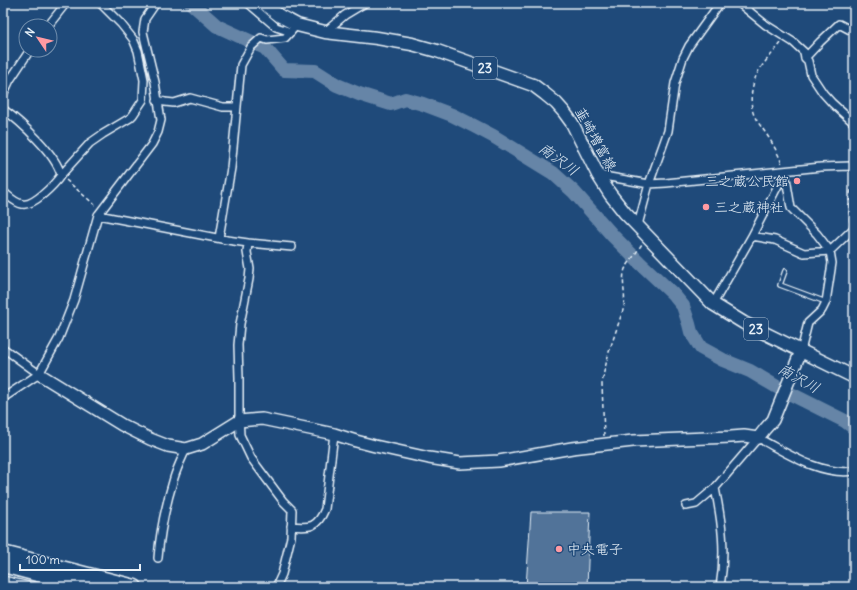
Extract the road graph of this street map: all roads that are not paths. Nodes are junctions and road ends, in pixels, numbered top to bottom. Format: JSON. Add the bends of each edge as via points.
{"nodes":[{"id":1,"x":66,"y":3,"type":"edge"},
{"id":2,"x":100,"y":3,"type":"edge"},
{"id":3,"x":156,"y":3,"type":"edge"},
{"id":4,"x":248,"y":3,"type":"edge"},
{"id":5,"x":263,"y":3,"type":"edge"},
{"id":6,"x":365,"y":3,"type":"edge"},
{"id":7,"x":720,"y":3,"type":"edge"},
{"id":8,"x":739,"y":3,"type":"edge"},
{"id":9,"x":54,"y":18,"type":"edge"},
{"id":10,"x":294,"y":28,"type":"junction"},
{"id":11,"x":325,"y":32,"type":"junction"},
{"id":12,"x":854,"y":32,"type":"edge"},
{"id":13,"x":145,"y":40,"type":"junction"},
{"id":14,"x":135,"y":44,"type":"junction"},
{"id":15,"x":148,"y":50,"type":"junction"},
{"id":16,"x":138,"y":52,"type":"junction"},
{"id":17,"x":25,"y":58,"type":"edge"},
{"id":18,"x":805,"y":58,"type":"junction"},
{"id":19,"x":3,"y":95,"type":"edge"},
{"id":20,"x":157,"y":100,"type":"junction"},
{"id":21,"x":237,"y":107,"type":"junction"},
{"id":22,"x":3,"y":109,"type":"edge"},
{"id":23,"x":854,"y":123,"type":"edge"},
{"id":24,"x":854,"y":167,"type":"edge"},
{"id":25,"x":785,"y":172,"type":"junction"},
{"id":26,"x":598,"y":175,"type":"junction"},
{"id":27,"x":61,"y":176,"type":"junction"},
{"id":28,"x":649,"y":184,"type":"junction"},
{"id":29,"x":3,"y":192,"type":"edge"},
{"id":30,"x":99,"y":213,"type":"junction"},
{"id":31,"x":638,"y":226,"type":"junction"},
{"id":32,"x":853,"y":228,"type":"edge"},
{"id":33,"x":752,"y":236,"type":"junction"},
{"id":34,"x":219,"y":238,"type":"junction"},
{"id":35,"x":248,"y":243,"type":"junction"},
{"id":36,"x":292,"y":247,"type":"dead end"},
{"id":37,"x":830,"y":251,"type":"junction"},
{"id":38,"x":786,"y":271,"type":"dead end"},
{"id":39,"x":826,"y":302,"type":"junction"},
{"id":40,"x":713,"y":304,"type":"junction"},
{"id":41,"x":3,"y":348,"type":"edge"},
{"id":42,"x":801,"y":351,"type":"junction"},
{"id":43,"x":39,"y":374,"type":"junction"},
{"id":44,"x":854,"y":377,"type":"edge"},
{"id":45,"x":3,"y":398,"type":"edge"},
{"id":46,"x":239,"y":421,"type":"junction"},
{"id":47,"x":334,"y":434,"type":"junction"},
{"id":48,"x":758,"y":438,"type":"junction"},
{"id":49,"x":186,"y":449,"type":"junction"},
{"id":50,"x":854,"y":471,"type":"edge"},
{"id":51,"x":715,"y":488,"type":"junction"},
{"id":52,"x":686,"y":506,"type":"dead end"},
{"id":53,"x":291,"y":526,"type":"junction"},
{"id":54,"x":3,"y":553,"type":"edge"},
{"id":55,"x":158,"y":558,"type":"dead end"},
{"id":56,"x":3,"y":565,"type":"edge"},
{"id":57,"x":3,"y":580,"type":"edge"},
{"id":58,"x":33,"y":587,"type":"edge"},
{"id":59,"x":86,"y":587,"type":"edge"},
{"id":60,"x":135,"y":587,"type":"edge"},
{"id":61,"x":276,"y":587,"type":"edge"},
{"id":62,"x":720,"y":587,"type":"edge"}],
"edges":[{"from":1,"to":9,"type":"street"},
{"from":2,"to":14,"type":"street","via":[[121,24]]},
{"from":3,"to":13,"type":"street","via":[[145,19]]},
{"from":4,"to":10,"type":"street","via":[[276,27]]},
{"from":5,"to":10,"type":"main road","name":"韮崎増富線","number":"23"},
{"from":6,"to":11,"type":"street","via":[[345,15]]},
{"from":7,"to":28,"type":"street","via":[[683,58],[675,83],[668,131]]},
{"from":8,"to":18,"type":"street","via":[[766,25],[793,42],[804,52]]},
{"from":10,"to":11,"type":"main road","name":"韮崎増富線","number":"23"},
{"from":10,"to":21,"type":"street","via":[[285,38],[260,38],[251,47],[241,65]]},
{"from":11,"to":26,"type":"main road","name":"韮崎増富線","number":"23","via":[[412,44],[533,86],[564,112]]},
{"from":12,"to":18,"type":"street","via":[[839,24]]},
{"from":13,"to":14,"type":"street"},
{"from":13,"to":15,"type":"street"},
{"from":14,"to":16,"type":"street"},
{"from":15,"to":16,"type":"street"},
{"from":15,"to":20,"type":"street"},
{"from":16,"to":27,"type":"street","via":[[144,80],[143,100],[130,118],[90,143]]},
{"from":17,"to":19,"type":"street"},
{"from":18,"to":23,"type":"street","via":[[823,93]]},
{"from":20,"to":21,"type":"street","via":[[174,103],[190,98],[223,107]]},
{"from":20,"to":30,"type":"street","via":[[161,120],[152,144]]},
{"from":21,"to":34,"type":"street","via":[[231,168]]},
{"from":22,"to":27,"type":"street","via":[[40,143]]},
{"from":24,"to":25,"type":"street","via":[[821,167]]},
{"from":25,"to":28,"type":"street"},
{"from":25,"to":33,"type":"street"},
{"from":25,"to":37,"type":"street","via":[[791,208]]},
{"from":26,"to":28,"type":"street"},
{"from":26,"to":31,"type":"main road","name":"韮崎増富線","number":"23","via":[[610,194]]},
{"from":27,"to":29,"type":"street","via":[[52,187],[29,204],[18,203]]},
{"from":28,"to":31,"type":"street"},
{"from":30,"to":34,"type":"street"},
{"from":30,"to":43,"type":"street","via":[[71,306],[59,338]]},
{"from":31,"to":40,"type":"main road","name":"韮崎増富線","number":"23"},
{"from":32,"to":37,"type":"street"},
{"from":33,"to":37,"type":"street","via":[[775,240],[804,253]]},
{"from":33,"to":40,"type":"street"},
{"from":34,"to":35,"type":"street"},
{"from":35,"to":36,"type":"street"},
{"from":35,"to":46,"type":"street","via":[[250,279],[238,345]]},
{"from":37,"to":39,"type":"street","via":[[832,263]]},
{"from":38,"to":39,"type":"lane","via":[[780,285]]},
{"from":39,"to":42,"type":"street","via":[[822,310],[808,323]]},
{"from":40,"to":42,"type":"main road","name":"韮崎増富線","number":"23","via":[[744,323]]},
{"from":41,"to":43,"type":"street"},
{"from":42,"to":44,"type":"main road","name":"韮崎増富線","number":"23"},
{"from":42,"to":48,"type":"street","via":[[773,420]]},
{"from":43,"to":45,"type":"street"},
{"from":43,"to":49,"type":"street","via":[[122,425],[168,446]]},
{"from":46,"to":47,"type":"street","via":[[262,418]]},
{"from":46,"to":49,"type":"street","via":[[202,444]]},
{"from":46,"to":53,"type":"street","via":[[240,435],[251,458],[292,510]]},
{"from":47,"to":48,"type":"street","via":[[356,442],[460,464],[499,461],[572,448],[633,441],[731,436]]},
{"from":47,"to":53,"type":"street","via":[[321,517],[310,526]]},
{"from":48,"to":50,"type":"street","via":[[823,469],[837,472]]},
{"from":48,"to":51,"type":"street"},
{"from":49,"to":55,"type":"street","via":[[174,477]]},
{"from":51,"to":52,"type":"street","via":[[696,504]]},
{"from":51,"to":62,"type":"street","via":[[722,534]]},
{"from":53,"to":61,"type":"street","via":[[291,537],[282,574]]},
{"from":54,"to":60,"type":"highway"},
{"from":56,"to":59,"type":"highway"},
{"from":57,"to":58,"type":"street"}]}
